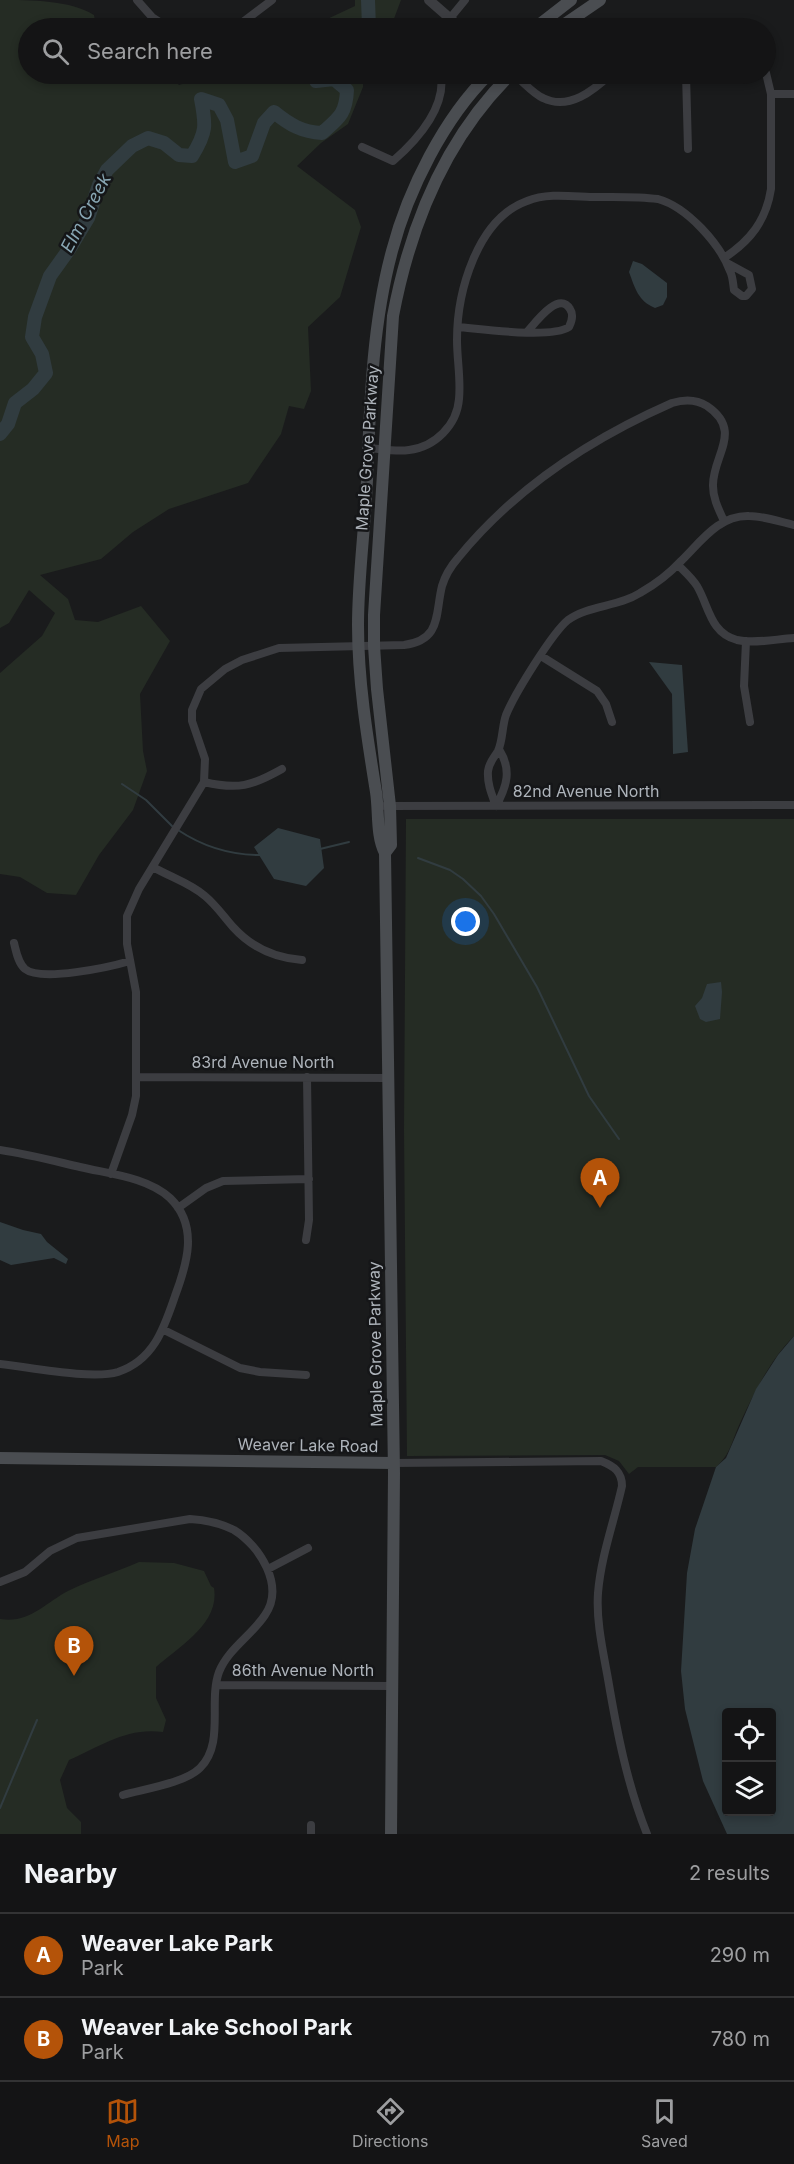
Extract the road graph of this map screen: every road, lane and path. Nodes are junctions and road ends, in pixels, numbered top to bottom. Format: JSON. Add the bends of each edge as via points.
{"nodes":[{"id":1,"x":137,"y":0,"type":"edge"},
{"id":2,"x":272,"y":0,"type":"edge"},
{"id":3,"x":429,"y":0,"type":"edge"},
{"id":4,"x":465,"y":0,"type":"edge"},
{"id":5,"x":572,"y":0,"type":"edge"},
{"id":6,"x":600,"y":0,"type":"edge"},
{"id":7,"x":154,"y":18,"type":"edge"},
{"id":8,"x":248,"y":18,"type":"edge"},
{"id":9,"x":449,"y":18,"type":"joint"},
{"id":10,"x":548,"y":18,"type":"edge"},
{"id":11,"x":574,"y":18,"type":"edge"},
{"id":12,"x":442,"y":84,"type":"edge"},
{"id":13,"x":480,"y":84,"type":"edge"},
{"id":14,"x":503,"y":84,"type":"edge"},
{"id":15,"x":524,"y":84,"type":"edge"},
{"id":16,"x":600,"y":84,"type":"edge"},
{"id":17,"x":686,"y":84,"type":"edge"},
{"id":18,"x":768,"y":84,"type":"edge"},
{"id":19,"x":794,"y":93,"type":"edge"},
{"id":20,"x":771,"y":94,"type":"junction"},
{"id":21,"x":362,"y":147,"type":"dead end"},
{"id":22,"x":688,"y":149,"type":"dead end"},
{"id":23,"x":458,"y":327,"type":"junction"},
{"id":24,"x":526,"y":332,"type":"junction"},
{"id":25,"x":368,"y":448,"type":"junction"},
{"id":26,"x":384,"y":450,"type":"junction"},
{"id":27,"x":724,"y":521,"type":"junction"},
{"id":28,"x":794,"y":525,"type":"edge"},
{"id":29,"x":678,"y":565,"type":"junction"},
{"id":30,"x":794,"y":638,"type":"edge"},
{"id":31,"x":746,"y":641,"type":"junction"},
{"id":32,"x":359,"y":646,"type":"junction"},
{"id":33,"x":374,"y":646,"type":"junction"},
{"id":34,"x":541,"y":656,"type":"junction"},
{"id":35,"x":612,"y":722,"type":"dead end"},
{"id":36,"x":750,"y":722,"type":"dead end"},
{"id":37,"x":499,"y":749,"type":"junction"},
{"id":38,"x":282,"y":770,"type":"dead end"},
{"id":39,"x":204,"y":782,"type":"junction"},
{"id":40,"x":794,"y":805,"type":"edge"},
{"id":41,"x":384,"y":806,"type":"junction"},
{"id":42,"x":496,"y":806,"type":"junction"},
{"id":43,"x":153,"y":867,"type":"junction"},
{"id":44,"x":14,"y":943,"type":"dead end"},
{"id":45,"x":302,"y":960,"type":"dead end"},
{"id":46,"x":130,"y":961,"type":"junction"},
{"id":47,"x":137,"y":1077,"type":"junction"},
{"id":48,"x":307,"y":1077,"type":"junction"},
{"id":49,"x":388,"y":1078,"type":"junction"},
{"id":50,"x":0,"y":1150,"type":"edge"},
{"id":51,"x":111,"y":1174,"type":"junction"},
{"id":52,"x":309,"y":1179,"type":"junction"},
{"id":53,"x":178,"y":1208,"type":"junction"},
{"id":54,"x":306,"y":1240,"type":"dead end"},
{"id":55,"x":164,"y":1330,"type":"junction"},
{"id":56,"x":0,"y":1364,"type":"edge"},
{"id":57,"x":306,"y":1375,"type":"dead end"},
{"id":58,"x":0,"y":1458,"type":"edge"},
{"id":59,"x":393,"y":1463,"type":"junction"},
{"id":60,"x":308,"y":1548,"type":"dead end"},
{"id":61,"x":268,"y":1569,"type":"junction"},
{"id":62,"x":0,"y":1582,"type":"edge"},
{"id":63,"x":216,"y":1685,"type":"junction"},
{"id":64,"x":391,"y":1686,"type":"junction"},
{"id":65,"x":123,"y":1796,"type":"dead end"},
{"id":66,"x":391,"y":1834,"type":"edge"},
{"id":67,"x":647,"y":1834,"type":"edge"}],
"edges":[{"from":1,"to":7,"type":"street"},
{"from":2,"to":8,"type":"street"},
{"from":3,"to":9,"type":"street"},
{"from":4,"to":9,"type":"street"},
{"from":5,"to":10,"type":"main road"},
{"from":6,"to":11,"type":"main road"},
{"from":12,"to":21,"type":"street","via":[[438,104],[410,147],[393,161]]},
{"from":13,"to":25,"type":"main road","name":"Maple Grove Parkway","via":[[446,129],[402,217],[378,314]]},
{"from":14,"to":26,"type":"main road","name":"Maple Grove Parkway","via":[[459,138],[417,223],[393,316]]},
{"from":15,"to":16,"type":"street","via":[[542,98],[561,102],[582,97]]},
{"from":17,"to":22,"type":"street"},
{"from":18,"to":20,"type":"street"},
{"from":19,"to":20,"type":"street"},
{"from":20,"to":23,"type":"street","via":[[769,202],[757,229],[725,261],[688,214],[658,199],[528,200],[492,225],[478,249],[463,293]]},
{"from":23,"to":24,"type":"street"},
{"from":23,"to":26,"type":"street","via":[[459,402],[450,425],[433,442],[420,448]]},
{"from":24,"to":24,"type":"street","via":[[563,331],[572,321],[570,308],[559,303],[552,306]]},
{"from":25,"to":26,"type":"street"},
{"from":25,"to":32,"type":"main road","name":"Maple Grove Parkway"},
{"from":26,"to":33,"type":"main road","name":"Maple Grove Parkway"},
{"from":27,"to":28,"type":"street","via":[[749,516]]},
{"from":27,"to":29,"type":"street"},
{"from":27,"to":33,"type":"street","via":[[712,486],[724,442],[721,419],[694,400],[672,403],[603,436],[510,503],[449,572],[436,624],[428,635],[411,644]]},
{"from":29,"to":31,"type":"street","via":[[696,585],[714,625],[729,637]]},
{"from":29,"to":34,"type":"street","via":[[634,597],[569,620]]},
{"from":30,"to":31,"type":"street"},
{"from":31,"to":36,"type":"street","via":[[744,686]]},
{"from":32,"to":33,"type":"street"},
{"from":32,"to":39,"type":"street","via":[[279,648],[242,660],[209,681],[192,710],[205,759]]},
{"from":32,"to":41,"type":"main road","name":"Maple Grove Parkway","via":[[366,728]]},
{"from":33,"to":41,"type":"main road","name":"Maple Grove Parkway"},
{"from":34,"to":35,"type":"street","via":[[597,691]]},
{"from":34,"to":37,"type":"street","via":[[507,712]]},
{"from":37,"to":42,"type":"street","via":[[488,771]]},
{"from":37,"to":42,"type":"street","via":[[507,774]]},
{"from":38,"to":39,"type":"street","via":[[243,787]]},
{"from":39,"to":43,"type":"street"},
{"from":40,"to":42,"type":"street","name":"82nd Avenue North"},
{"from":41,"to":42,"type":"street","name":"82nd Avenue North"},
{"from":41,"to":49,"type":"main road","name":"Maple Grove Parkway","via":[[391,845],[385,854]]},
{"from":43,"to":45,"type":"street","via":[[206,896],[257,948]]},
{"from":43,"to":46,"type":"street","via":[[127,916]]},
{"from":44,"to":46,"type":"street","via":[[24,969],[31,972],[88,971]]},
{"from":46,"to":47,"type":"street","via":[[136,992]]},
{"from":47,"to":48,"type":"street","name":"83rd Avenue North"},
{"from":47,"to":51,"type":"street","via":[[132,1115]]},
{"from":48,"to":49,"type":"street","name":"83rd Avenue North"},
{"from":48,"to":52,"type":"street"},
{"from":49,"to":59,"type":"main road","name":"Maple Grove Parkway"},
{"from":50,"to":51,"type":"street"},
{"from":51,"to":53,"type":"street","via":[[149,1184]]},
{"from":52,"to":53,"type":"street","via":[[224,1181],[206,1188]]},
{"from":52,"to":54,"type":"street"},
{"from":53,"to":55,"type":"street","via":[[187,1230],[188,1255]]},
{"from":55,"to":56,"type":"street","via":[[150,1352],[115,1373],[88,1374]]},
{"from":55,"to":57,"type":"street","via":[[240,1368]]},
{"from":58,"to":59,"type":"main road","name":"Weaver Lake Road"},
{"from":59,"to":64,"type":"main road","name":"Maple Grove Parkway"},
{"from":59,"to":67,"type":"street","name":"Weaver Lake Road","via":[[601,1461],[614,1467],[621,1477],[600,1571],[599,1620],[626,1773]]},
{"from":60,"to":61,"type":"street"},
{"from":61,"to":62,"type":"street","via":[[235,1531],[207,1520],[190,1519],[77,1538],[50,1551],[25,1572]]},
{"from":61,"to":63,"type":"street","via":[[272,1586],[266,1615],[223,1664]]},
{"from":63,"to":64,"type":"street","name":"86th Avenue North"},
{"from":63,"to":65,"type":"street","via":[[212,1747],[202,1766],[184,1778]]},
{"from":64,"to":66,"type":"main road","name":"Maple Grove Parkway"}]}
